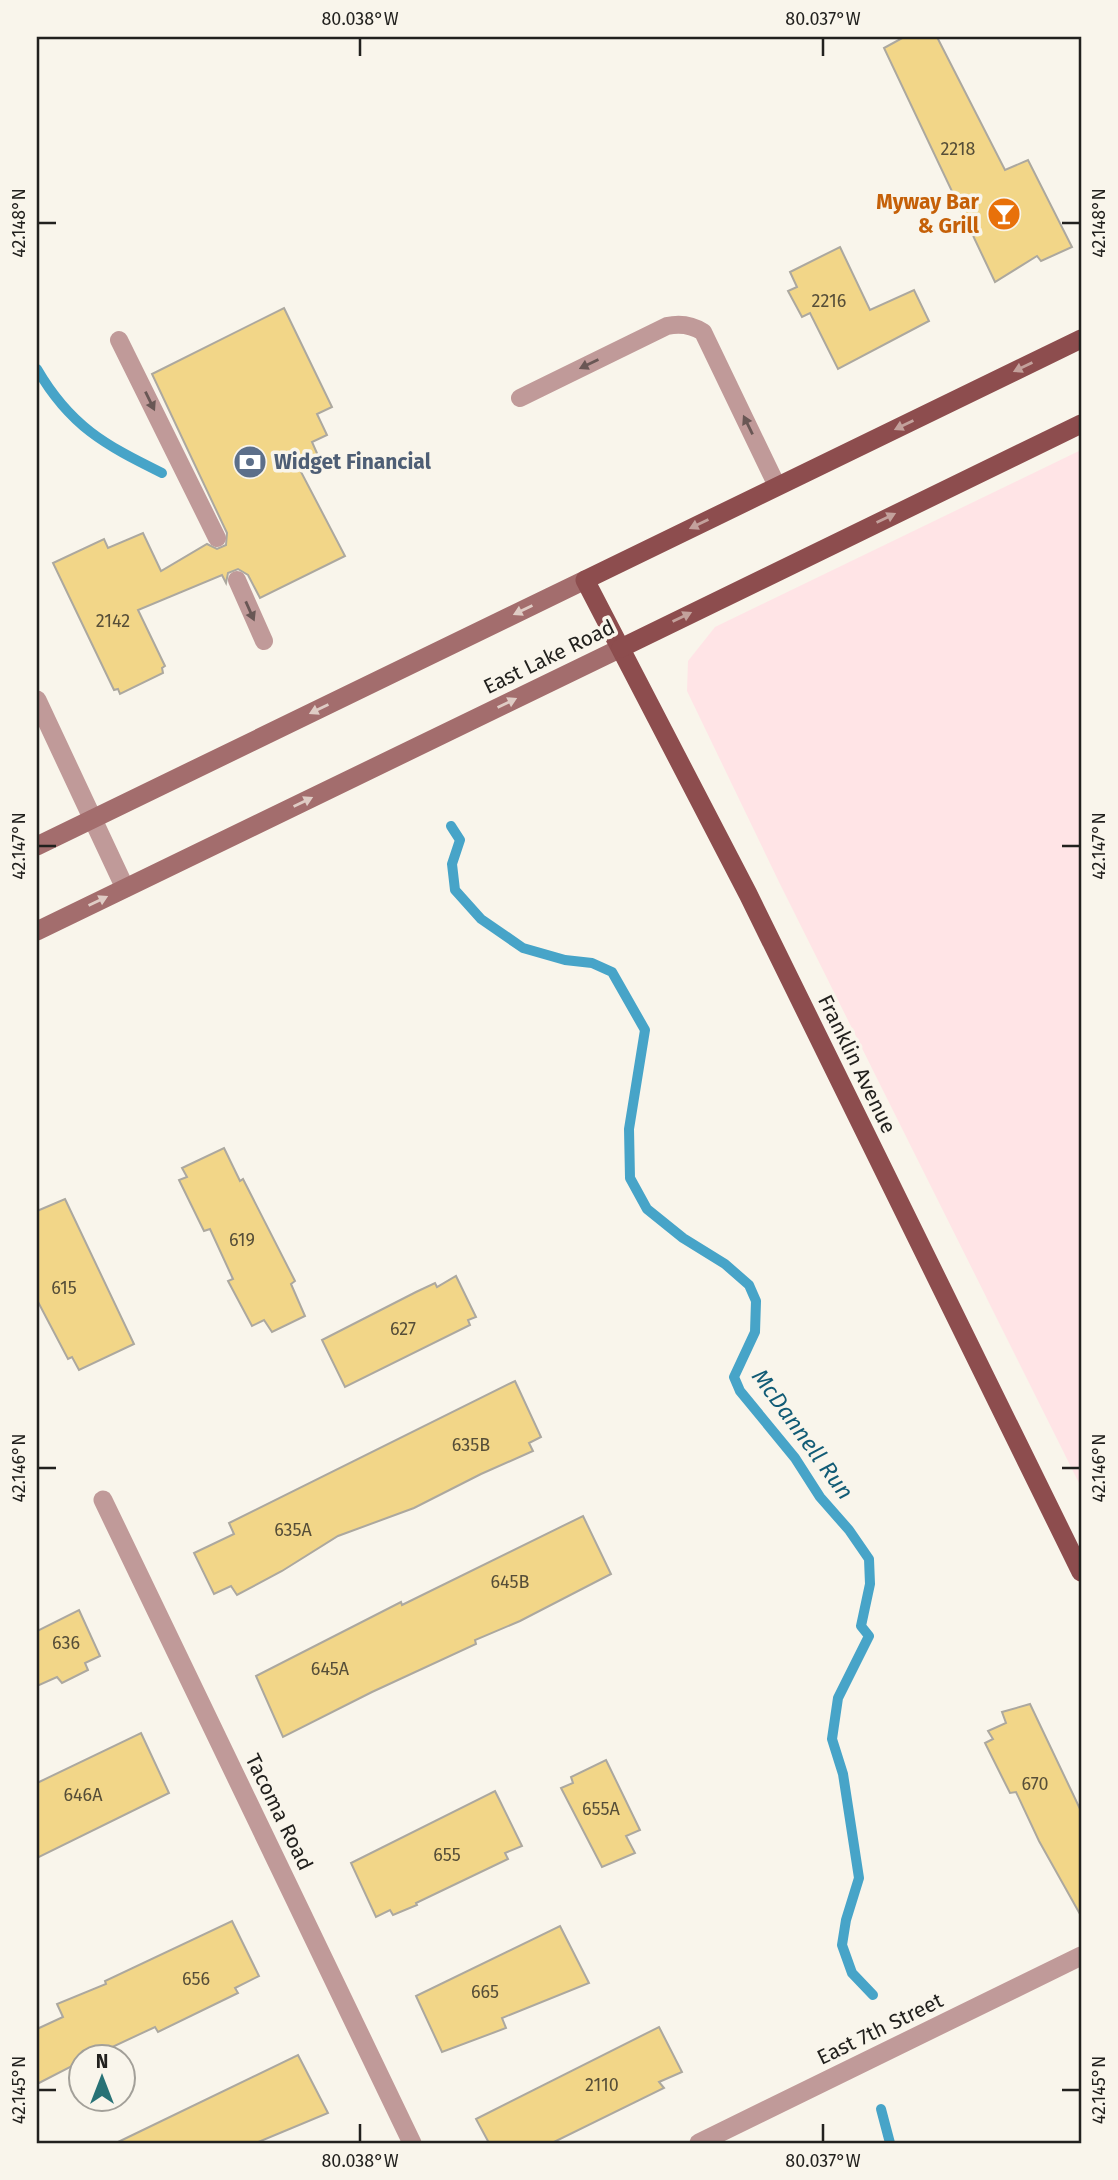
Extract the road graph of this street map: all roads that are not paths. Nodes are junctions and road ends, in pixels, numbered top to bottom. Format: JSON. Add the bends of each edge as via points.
{"nodes":[{"id":1,"x":1081,"y":339,"type":"edge"},
{"id":2,"x":119,"y":340,"type":"dead end"},
{"id":3,"x":520,"y":398,"type":"dead end"},
{"id":4,"x":1081,"y":424,"type":"edge"},
{"id":5,"x":777,"y":486,"type":"junction"},
{"id":6,"x":217,"y":538,"type":"dead end"},
{"id":7,"x":237,"y":580,"type":"dead end"},
{"id":8,"x":585,"y":580,"type":"junction"},
{"id":9,"x":264,"y":641,"type":"dead end"},
{"id":10,"x":621,"y":648,"type":"junction"},
{"id":11,"x":37,"y":700,"type":"edge"},
{"id":12,"x":93,"y":818,"type":"junction"},
{"id":13,"x":37,"y":846,"type":"edge"},
{"id":14,"x":125,"y":888,"type":"junction"},
{"id":15,"x":37,"y":931,"type":"edge"},
{"id":16,"x":103,"y":1500,"type":"dead end"},
{"id":17,"x":1081,"y":1572,"type":"edge"},
{"id":18,"x":1081,"y":1956,"type":"edge"},
{"id":19,"x":412,"y":2143,"type":"edge"},
{"id":20,"x":699,"y":2143,"type":"edge"}],
"edges":[{"from":1,"to":5,"type":"main road","one_way":true},
{"from":2,"to":6,"type":"lane","one_way":true},
{"from":5,"to":3,"type":"lane","one_way":true,"via":[[697,328],[667,326]]},
{"from":10,"to":4,"type":"main road","name":"East Lake Road","one_way":true},
{"from":5,"to":8,"type":"main road","one_way":true},
{"from":7,"to":9,"type":"lane","one_way":true},
{"from":8,"to":10,"type":"main road","name":"Franklin Avenue"},
{"from":8,"to":12,"type":"main road","one_way":true},
{"from":14,"to":10,"type":"main road","name":"East Lake Road","one_way":true},
{"from":10,"to":17,"type":"main road","name":"Franklin Avenue","via":[[748,894]]},
{"from":11,"to":12,"type":"street"},
{"from":12,"to":13,"type":"main road"},
{"from":12,"to":14,"type":"street"},
{"from":15,"to":14,"type":"main road","name":"East Lake Road","one_way":true},
{"from":16,"to":19,"type":"street","name":"Tacoma Road"},
{"from":18,"to":20,"type":"street","name":"East 7th Street"}]}
